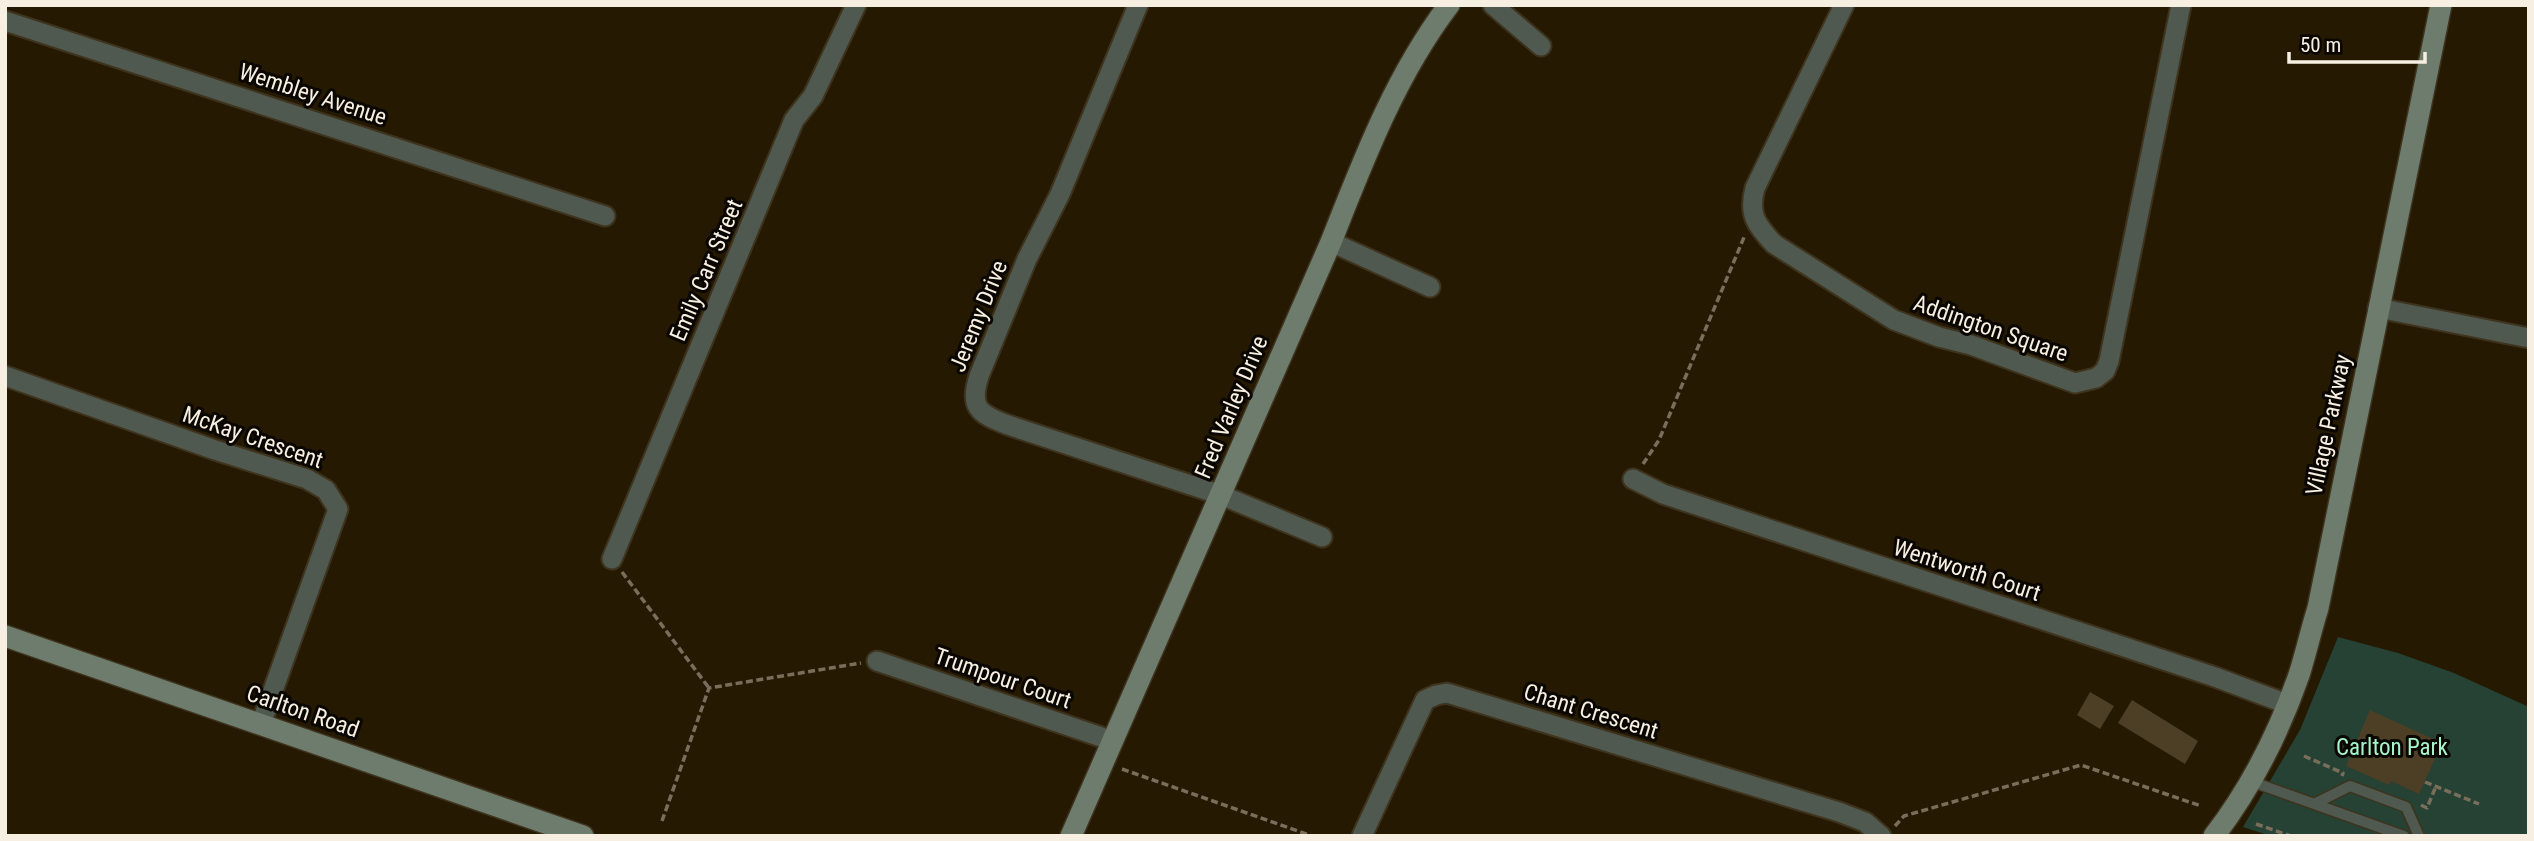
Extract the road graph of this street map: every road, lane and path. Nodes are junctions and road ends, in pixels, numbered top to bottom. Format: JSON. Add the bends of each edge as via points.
{"nodes":[{"id":1,"x":856,"y":5,"type":"edge"},
{"id":2,"x":1138,"y":5,"type":"edge"},
{"id":3,"x":1449,"y":5,"type":"edge"},
{"id":4,"x":1493,"y":5,"type":"edge"},
{"id":5,"x":1844,"y":5,"type":"edge"},
{"id":6,"x":2181,"y":5,"type":"edge"},
{"id":7,"x":2441,"y":5,"type":"edge"},
{"id":8,"x":5,"y":21,"type":"edge"},
{"id":9,"x":1541,"y":46,"type":"dead end"},
{"id":10,"x":1752,"y":214,"type":"junction"},
{"id":11,"x":605,"y":216,"type":"dead end"},
{"id":12,"x":1331,"y":242,"type":"junction"},
{"id":13,"x":1430,"y":287,"type":"dead end"},
{"id":14,"x":2378,"y":308,"type":"junction"},
{"id":15,"x":2529,"y":338,"type":"edge"},
{"id":16,"x":5,"y":376,"type":"edge"},
{"id":17,"x":1633,"y":479,"type":"joint"},
{"id":18,"x":1222,"y":495,"type":"junction"},
{"id":19,"x":1322,"y":537,"type":"dead end"},
{"id":20,"x":612,"y":559,"type":"joint"},
{"id":21,"x":5,"y":636,"type":"edge"},
{"id":22,"x":877,"y":661,"type":"joint"},
{"id":23,"x":709,"y":688,"type":"junction"},
{"id":24,"x":2287,"y":704,"type":"junction"},
{"id":25,"x":261,"y":724,"type":"junction"},
{"id":26,"x":1113,"y":741,"type":"junction"},
{"id":27,"x":2304,"y":756,"type":"dead end"},
{"id":28,"x":1104,"y":763,"type":"junction"},
{"id":29,"x":2250,"y":781,"type":"junction"},
{"id":30,"x":2426,"y":782,"type":"dead end"},
{"id":31,"x":2436,"y":786,"type":"junction"},
{"id":32,"x":2338,"y":792,"type":"junction"},
{"id":33,"x":2314,"y":804,"type":"junction"},
{"id":34,"x":2479,"y":804,"type":"dead end"},
{"id":35,"x":2201,"y":806,"type":"dead end"},
{"id":36,"x":2406,"y":807,"type":"junction"},
{"id":37,"x":662,"y":821,"type":"dead end"},
{"id":38,"x":2256,"y":824,"type":"dead end"},
{"id":39,"x":1888,"y":831,"type":"edge"},
{"id":40,"x":583,"y":836,"type":"edge"},
{"id":41,"x":1071,"y":836,"type":"edge"},
{"id":42,"x":1312,"y":836,"type":"edge"},
{"id":43,"x":1362,"y":836,"type":"edge"},
{"id":44,"x":2214,"y":836,"type":"edge"},
{"id":45,"x":2291,"y":836,"type":"edge"},
{"id":46,"x":2404,"y":836,"type":"edge"},
{"id":47,"x":2419,"y":836,"type":"edge"}],
"edges":[{"from":1,"to":20,"type":"street","name":"Emily Carr Street","via":[[813,96],[794,120]]},
{"from":2,"to":18,"type":"street","name":"Jeremy Drive","via":[[1027,259],[979,376],[975,400],[978,410],[989,418]]},
{"from":3,"to":12,"type":"main road","name":"Fred Varley Drive","via":[[1392,98]]},
{"from":4,"to":9,"type":"street"},
{"from":5,"to":10,"type":"street","via":[[1755,188]]},
{"from":6,"to":10,"type":"street","name":"Addington Square","via":[[2109,361],[2096,378],[2076,383],[1894,320],[1774,244]]},
{"from":7,"to":14,"type":"main road","name":"Village Parkway"},
{"from":8,"to":11,"type":"street","name":"Wembley Avenue"},
{"from":10,"to":17,"type":"path","via":[[1658,440]]},
{"from":12,"to":13,"type":"street"},
{"from":12,"to":18,"type":"main road","name":"Fred Varley Drive"},
{"from":14,"to":15,"type":"street"},
{"from":14,"to":24,"type":"main road","name":"Village Parkway","via":[[2318,608]]},
{"from":16,"to":25,"type":"street","name":"McKay Crescent","via":[[326,489],[338,509]]},
{"from":17,"to":24,"type":"street","name":"Wentworth Court","via":[[1663,494]]},
{"from":18,"to":19,"type":"street"},
{"from":18,"to":26,"type":"main road","name":"Fred Varley Drive"},
{"from":20,"to":23,"type":"path"},
{"from":21,"to":25,"type":"main road","name":"Carlton Road"},
{"from":22,"to":23,"type":"path"},
{"from":22,"to":26,"type":"street","name":"Trumpour Court"},
{"from":23,"to":37,"type":"path"},
{"from":24,"to":29,"type":"main road","name":"Village Parkway"},
{"from":25,"to":40,"type":"main road","name":"Carlton Road"},
{"from":26,"to":28,"type":"main road","name":"Fred Varley Drive"},
{"from":27,"to":32,"type":"path","via":[[2343,773]]},
{"from":28,"to":41,"type":"main road","name":"Fred Varley Drive"},
{"from":28,"to":42,"type":"path"},
{"from":29,"to":33,"type":"lane"},
{"from":29,"to":44,"type":"main road","name":"Village Parkway"},
{"from":30,"to":31,"type":"path"},
{"from":31,"to":34,"type":"path"},
{"from":31,"to":36,"type":"path","via":[[2427,808],[2407,799]]},
{"from":32,"to":33,"type":"lane"},
{"from":32,"to":36,"type":"lane","via":[[2350,786]]},
{"from":33,"to":46,"type":"lane"},
{"from":35,"to":39,"type":"path","via":[[2081,765],[1904,816]]},
{"from":36,"to":47,"type":"lane"},
{"from":38,"to":45,"type":"path"},
{"from":39,"to":43,"type":"street","name":"Chant Crescent","via":[[1447,693],[1425,700]]}]}
